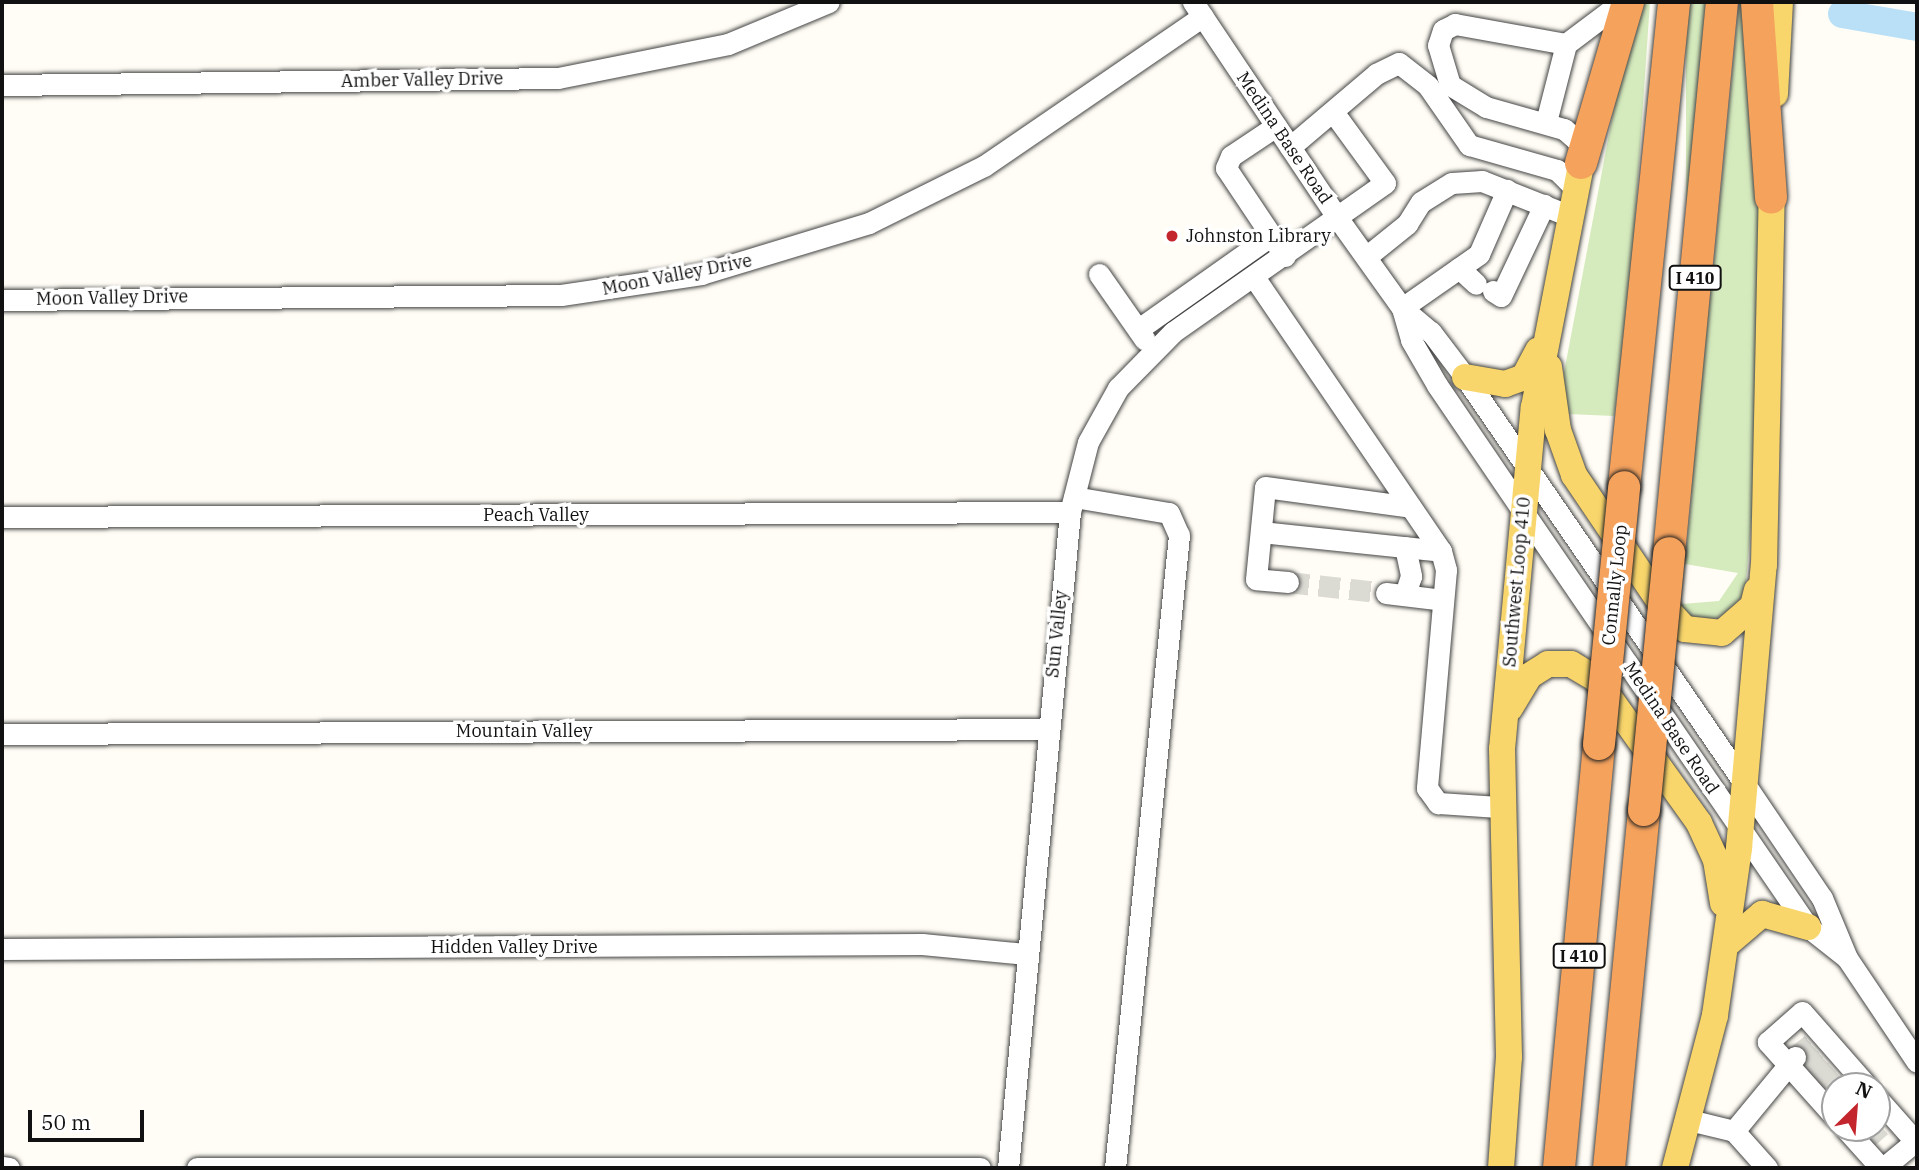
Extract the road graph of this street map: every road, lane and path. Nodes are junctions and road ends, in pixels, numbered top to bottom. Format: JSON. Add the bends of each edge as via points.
{"nodes":[{"id":1,"x":830,"y":2,"type":"edge"},
{"id":2,"x":1674,"y":2,"type":"edge"},
{"id":3,"x":1722,"y":2,"type":"edge"},
{"id":4,"x":1758,"y":2,"type":"edge"},
{"id":5,"x":1780,"y":2,"type":"edge"},
{"id":6,"x":1617,"y":5,"type":"edge"},
{"id":7,"x":1198,"y":9,"type":"edge"},
{"id":8,"x":1566,"y":44,"type":"junction"},
{"id":9,"x":2,"y":85,"type":"edge"},
{"id":10,"x":1334,"y":113,"type":"junction"},
{"id":11,"x":1546,"y":122,"type":"junction"},
{"id":12,"x":1276,"y":126,"type":"junction"},
{"id":13,"x":1290,"y":147,"type":"junction"},
{"id":14,"x":1578,"y":176,"type":"junction"},
{"id":15,"x":1507,"y":190,"type":"junction"},
{"id":16,"x":1771,"y":197,"type":"junction"},
{"id":17,"x":1544,"y":205,"type":"junction"},
{"id":18,"x":1570,"y":216,"type":"junction"},
{"id":19,"x":1339,"y":220,"type":"junction"},
{"id":20,"x":1269,"y":237,"type":"junction"},
{"id":21,"x":1285,"y":256,"type":"junction"},
{"id":22,"x":1366,"y":257,"type":"junction"},
{"id":23,"x":1459,"y":268,"type":"junction"},
{"id":24,"x":1099,"y":274,"type":"dead end"},
{"id":25,"x":1254,"y":277,"type":"junction"},
{"id":26,"x":2,"y":300,"type":"edge"},
{"id":27,"x":1402,"y":308,"type":"junction"},
{"id":28,"x":1140,"y":328,"type":"junction"},
{"id":29,"x":1545,"y":337,"type":"junction"},
{"id":30,"x":1153,"y":351,"type":"junction"},
{"id":31,"x":1465,"y":377,"type":"junction"},
{"id":32,"x":1528,"y":469,"type":"junction"},
{"id":33,"x":1072,"y":505,"type":"junction"},
{"id":34,"x":1411,"y":507,"type":"junction"},
{"id":35,"x":1524,"y":513,"type":"junction"},
{"id":36,"x":2,"y":517,"type":"edge"},
{"id":37,"x":1261,"y":532,"type":"junction"},
{"id":38,"x":1405,"y":547,"type":"junction"},
{"id":39,"x":1441,"y":551,"type":"junction"},
{"id":40,"x":1764,"y":565,"type":"junction"},
{"id":41,"x":1288,"y":582,"type":"tunnel mouth"},
{"id":42,"x":1443,"y":600,"type":"junction"},
{"id":43,"x":1504,"y":724,"type":"junction"},
{"id":44,"x":1046,"y":729,"type":"junction"},
{"id":45,"x":2,"y":734,"type":"edge"},
{"id":46,"x":1744,"y":783,"type":"junction"},
{"id":47,"x":1499,"y":807,"type":"junction"},
{"id":48,"x":1741,"y":829,"type":"junction"},
{"id":49,"x":1808,"y":927,"type":"junction"},
{"id":50,"x":1728,"y":943,"type":"junction"},
{"id":51,"x":2,"y":948,"type":"edge"},
{"id":52,"x":1026,"y":954,"type":"junction"},
{"id":53,"x":1847,"y":958,"type":"junction"},
{"id":54,"x":1910,"y":1038,"type":"edge"},
{"id":55,"x":1917,"y":1062,"type":"edge"},
{"id":56,"x":1821,"y":1099,"type":"tunnel mouth"},
{"id":57,"x":1689,"y":1119,"type":"junction"},
{"id":58,"x":1891,"y":1124,"type":"edge"},
{"id":59,"x":1734,"y":1131,"type":"junction"},
{"id":60,"x":1916,"y":1140,"type":"edge"},
{"id":61,"x":1868,"y":1142,"type":"edge"},
{"id":62,"x":2,"y":1167,"type":"edge"},
{"id":63,"x":9,"y":1168,"type":"edge"},
{"id":64,"x":197,"y":1168,"type":"edge"},
{"id":65,"x":980,"y":1168,"type":"edge"},
{"id":66,"x":1008,"y":1168,"type":"edge"},
{"id":67,"x":1115,"y":1168,"type":"edge"},
{"id":68,"x":1501,"y":1168,"type":"edge"},
{"id":69,"x":1559,"y":1168,"type":"edge"},
{"id":70,"x":1608,"y":1168,"type":"edge"},
{"id":71,"x":1675,"y":1168,"type":"edge"},
{"id":72,"x":1767,"y":1168,"type":"edge"},
{"id":73,"x":1882,"y":1168,"type":"edge"}],
"edges":[{"from":1,"to":9,"type":"street","name":"Amber Valley Drive","via":[[728,44],[558,78]]},
{"from":2,"to":69,"type":"highway","name":"Connally Loop","number":"I 410","bridge":true},
{"from":3,"to":70,"type":"highway","number":"I 410","bridge":true},
{"from":4,"to":16,"type":"highway"},
{"from":5,"to":16,"type":"main road"},
{"from":6,"to":8,"type":"street"},
{"from":6,"to":14,"type":"highway"},
{"from":7,"to":12,"type":"street","name":"Medina Base Road"},
{"from":7,"to":26,"type":"street","name":"Moon Valley Drive","via":[[984,166],[869,223],[701,274],[562,295]]},
{"from":8,"to":11,"type":"street"},
{"from":8,"to":11,"type":"street","via":[[1455,24],[1443,30],[1438,46],[1442,71],[1463,95]]},
{"from":10,"to":13,"type":"street"},
{"from":10,"to":14,"type":"street","via":[[1376,74],[1399,63],[1428,86],[1469,145]]},
{"from":10,"to":19,"type":"street","name":"Sun Valley","via":[[1385,183]]},
{"from":11,"to":14,"type":"street","via":[[1575,138]]},
{"from":12,"to":13,"type":"street","name":"Medina Base Road"},
{"from":12,"to":20,"type":"street","via":[[1231,156],[1226,168]]},
{"from":13,"to":19,"type":"street","name":"Medina Base Road"},
{"from":14,"to":18,"type":"main road","name":"Southwest Loop 410"},
{"from":15,"to":17,"type":"street"},
{"from":15,"to":22,"type":"street","via":[[1482,181],[1452,183],[1421,202],[1407,224]]},
{"from":15,"to":23,"type":"street","via":[[1479,254]]},
{"from":16,"to":40,"type":"main road"},
{"from":17,"to":18,"type":"street"},
{"from":17,"to":23,"type":"street","via":[[1501,296]]},
{"from":18,"to":29,"type":"main road","name":"Southwest Loop 410"},
{"from":19,"to":21,"type":"street","name":"Sun Valley"},
{"from":19,"to":22,"type":"street","name":"Medina Base Road"},
{"from":20,"to":21,"type":"street"},
{"from":20,"to":28,"type":"street"},
{"from":21,"to":25,"type":"street","name":"Sun Valley"},
{"from":22,"to":27,"type":"street","name":"Medina Base Road"},
{"from":23,"to":27,"type":"street"},
{"from":24,"to":28,"type":"street"},
{"from":25,"to":30,"type":"street","name":"Sun Valley"},
{"from":25,"to":34,"type":"street"},
{"from":27,"to":31,"type":"street","name":"Medina Base Road","via":[[1431,332]]},
{"from":27,"to":35,"type":"street","name":"Medina Base Road","via":[[1411,340],[1437,384]]},
{"from":28,"to":30,"type":"street"},
{"from":29,"to":31,"type":"main road","via":[[1524,377],[1505,384]]},
{"from":29,"to":32,"type":"main road","name":"Southwest Loop 410"},
{"from":29,"to":40,"type":"main road","via":[[1558,430],[1574,475],[1685,629],[1722,633],[1741,621],[1753,607]]},
{"from":30,"to":33,"type":"street","name":"Sun Valley","via":[[1101,414]]},
{"from":31,"to":32,"type":"street","name":"Medina Base Road"},
{"from":32,"to":35,"type":"main road","name":"Southwest Loop 410"},
{"from":32,"to":46,"type":"street","name":"Medina Base Road"},
{"from":33,"to":36,"type":"street","name":"Peach Valley"},
{"from":33,"to":44,"type":"street","name":"Sun Valley"},
{"from":33,"to":67,"type":"street","name":"Peach Valley","via":[[1169,513],[1179,535]]},
{"from":34,"to":37,"type":"street","via":[[1265,487]]},
{"from":34,"to":39,"type":"street"},
{"from":35,"to":43,"type":"main road","name":"Southwest Loop 410"},
{"from":35,"to":48,"type":"street","name":"Medina Base Road"},
{"from":37,"to":38,"type":"street"},
{"from":37,"to":41,"type":"street","via":[[1256,579]]},
{"from":38,"to":39,"type":"street"},
{"from":38,"to":42,"type":"street","via":[[1411,576],[1396,594]]},
{"from":39,"to":42,"type":"street"},
{"from":40,"to":46,"type":"main road"},
{"from":42,"to":47,"type":"street","via":[[1427,788],[1438,803]]},
{"from":43,"to":47,"type":"main road","name":"Southwest Loop 410"},
{"from":43,"to":50,"type":"main road","via":[[1520,689],[1541,667],[1571,664],[1596,679],[1704,832],[1719,870]]},
{"from":44,"to":45,"type":"street","name":"Mountain Valley"},
{"from":44,"to":52,"type":"street","name":"Sun Valley"},
{"from":46,"to":48,"type":"main road"},
{"from":46,"to":53,"type":"street","name":"Medina Base Road","via":[[1822,898]]},
{"from":47,"to":68,"type":"main road","name":"Southwest Loop 410","via":[[1509,1048]]},
{"from":48,"to":49,"type":"street","name":"Medina Base Road"},
{"from":48,"to":50,"type":"main road"},
{"from":49,"to":50,"type":"main road","via":[[1762,914]]},
{"from":49,"to":53,"type":"street","name":"Medina Base Road"},
{"from":50,"to":57,"type":"main road"},
{"from":51,"to":52,"type":"street","name":"Hidden Valley Drive","via":[[922,944]]},
{"from":52,"to":66,"type":"street","name":"Sun Valley"},
{"from":53,"to":54,"type":"street","name":"Medina Base Road"},
{"from":54,"to":55,"type":"street","name":"Medina Base Road"},
{"from":56,"to":59,"type":"street"},
{"from":57,"to":59,"type":"street"},
{"from":57,"to":71,"type":"main road"},
{"from":58,"to":60,"type":"street"},
{"from":59,"to":72,"type":"street"},
{"from":60,"to":73,"type":"street"},
{"from":61,"to":73,"type":"street"},
{"from":62,"to":63,"type":"street"},
{"from":64,"to":65,"type":"street","via":[[880,1163]]}]}
